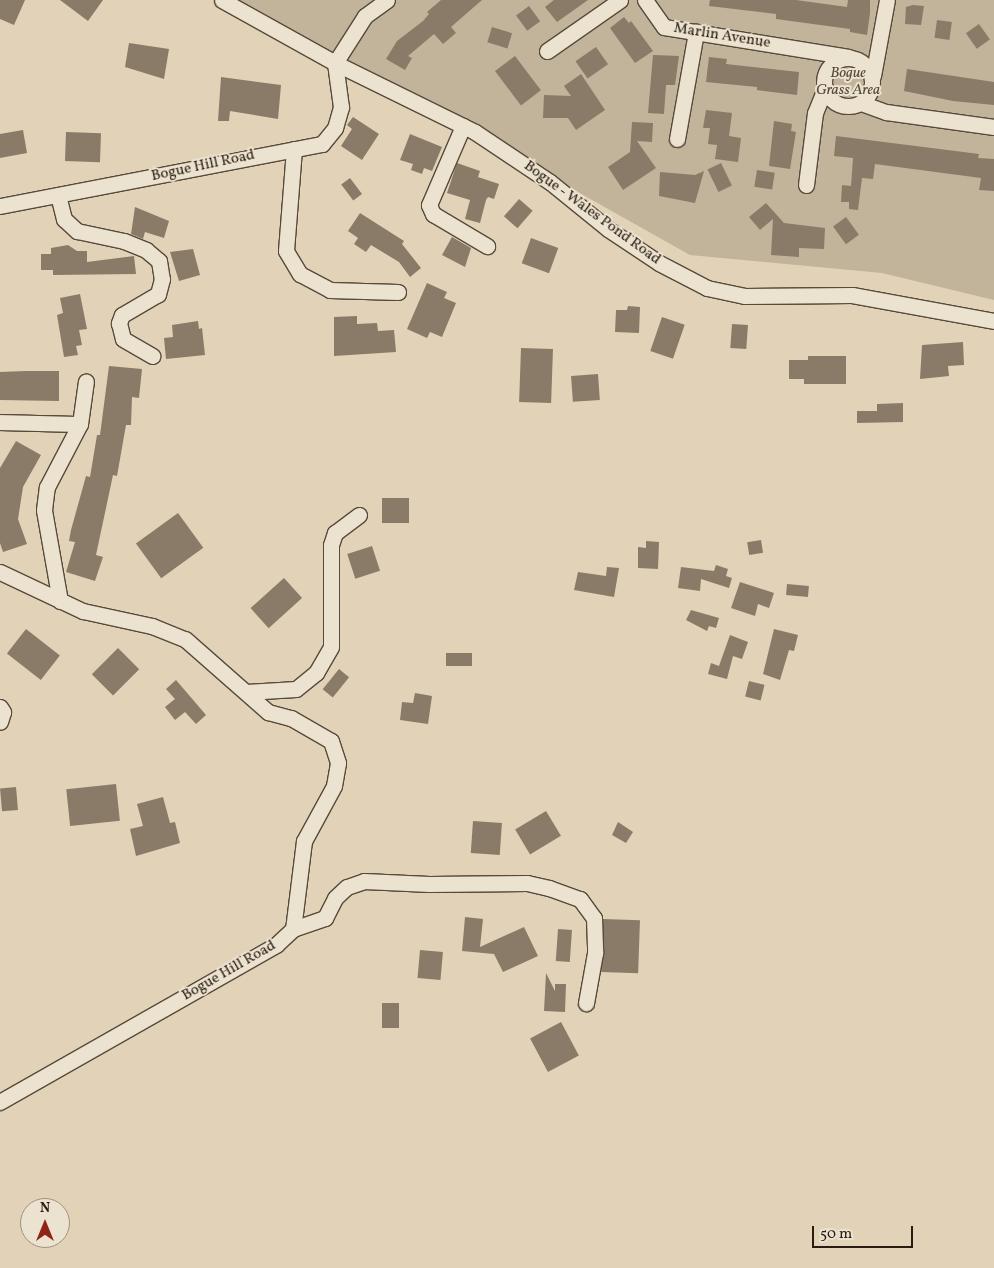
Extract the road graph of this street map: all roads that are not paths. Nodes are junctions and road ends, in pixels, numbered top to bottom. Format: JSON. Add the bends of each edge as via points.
{"nodes":[{"id":1,"x":222,"y":0,"type":"edge"},
{"id":2,"x":387,"y":0,"type":"edge"},
{"id":3,"x":620,"y":0,"type":"edge"},
{"id":4,"x":645,"y":0,"type":"edge"},
{"id":5,"x":888,"y":0,"type":"edge"},
{"id":6,"x":696,"y":32,"type":"junction"},
{"id":7,"x":812,"y":50,"type":"junction"},
{"id":8,"x":547,"y":51,"type":"dead end"},
{"id":9,"x":879,"y":51,"type":"junction"},
{"id":10,"x":854,"y":58,"type":"junction"},
{"id":11,"x":335,"y":63,"type":"junction"},
{"id":12,"x":826,"y":72,"type":"junction"},
{"id":13,"x":873,"y":80,"type":"junction"},
{"id":14,"x":825,"y":88,"type":"junction"},
{"id":15,"x":835,"y":102,"type":"junction"},
{"id":16,"x":861,"y":103,"type":"junction"},
{"id":17,"x":886,"y":112,"type":"junction"},
{"id":18,"x":815,"y":113,"type":"junction"},
{"id":19,"x":463,"y":126,"type":"junction"},
{"id":20,"x":994,"y":127,"type":"edge"},
{"id":21,"x":676,"y":138,"type":"dead end"},
{"id":22,"x":294,"y":149,"type":"junction"},
{"id":23,"x":806,"y":185,"type":"dead end"},
{"id":24,"x":58,"y":195,"type":"junction"},
{"id":25,"x":0,"y":206,"type":"edge"},
{"id":26,"x":487,"y":246,"type":"dead end"},
{"id":27,"x":398,"y":292,"type":"dead end"},
{"id":28,"x":994,"y":321,"type":"edge"},
{"id":29,"x":153,"y":356,"type":"dead end"},
{"id":30,"x":86,"y":381,"type":"dead end"},
{"id":31,"x":0,"y":422,"type":"edge"},
{"id":32,"x":80,"y":424,"type":"junction"},
{"id":33,"x":359,"y":515,"type":"dead end"},
{"id":34,"x":0,"y":572,"type":"edge"},
{"id":35,"x":60,"y":601,"type":"junction"},
{"id":36,"x":246,"y":692,"type":"junction"},
{"id":37,"x":0,"y":707,"type":"edge"},
{"id":38,"x":0,"y":722,"type":"edge"},
{"id":39,"x":293,"y":929,"type":"junction"},
{"id":40,"x":586,"y":1003,"type":"dead end"},
{"id":41,"x":0,"y":1101,"type":"edge"}],
"edges":[{"from":1,"to":11,"type":"street","name":"Bogue - Wales Pond Road"},
{"from":2,"to":11,"type":"street","via":[[365,16]]},
{"from":3,"to":8,"type":"street"},
{"from":4,"to":6,"type":"street","name":"Marlin Avenue","via":[[664,27]]},
{"from":5,"to":9,"type":"street"},
{"from":6,"to":7,"type":"street","name":"Marlin Avenue"},
{"from":6,"to":21,"type":"street"},
{"from":7,"to":10,"type":"street","name":"Marlin Avenue"},
{"from":7,"to":12,"type":"street"},
{"from":9,"to":10,"type":"street"},
{"from":9,"to":13,"type":"street"},
{"from":10,"to":12,"type":"street","via":[[836,60]]},
{"from":10,"to":13,"type":"street"},
{"from":11,"to":19,"type":"street","name":"Bogue - Wales Pond Road"},
{"from":11,"to":22,"type":"street","name":"Bogue Hill Road","via":[[341,107],[335,128],[322,144]]},
{"from":12,"to":14,"type":"street"},
{"from":13,"to":16,"type":"street"},
{"from":13,"to":17,"type":"street"},
{"from":14,"to":15,"type":"street"},
{"from":14,"to":18,"type":"street"},
{"from":15,"to":16,"type":"street","via":[[848,106]]},
{"from":15,"to":18,"type":"street"},
{"from":16,"to":17,"type":"street"},
{"from":17,"to":20,"type":"street"},
{"from":18,"to":23,"type":"street"},
{"from":19,"to":26,"type":"street","via":[[429,204],[433,214]]},
{"from":19,"to":28,"type":"street","name":"Bogue - Wales Pond Road","via":[[550,182],[608,229],[659,263],[707,288],[744,296],[852,295]]},
{"from":22,"to":24,"type":"street","name":"Bogue Hill Road"},
{"from":22,"to":27,"type":"street","via":[[286,251],[300,274],[330,290]]},
{"from":24,"to":25,"type":"street","name":"Bogue Hill Road"},
{"from":24,"to":29,"type":"street","via":[[64,219],[77,231],[124,241],[146,250],[159,261],[162,278],[158,294],[122,316],[119,323],[123,339]]},
{"from":30,"to":32,"type":"street"},
{"from":31,"to":32,"type":"street"},
{"from":32,"to":35,"type":"street","via":[[47,487],[44,510]]},
{"from":33,"to":36,"type":"street","via":[[335,534],[331,545],[331,647],[316,673],[296,689]]},
{"from":34,"to":35,"type":"street"},
{"from":35,"to":36,"type":"street","via":[[82,611],[152,626],[185,639]]},
{"from":36,"to":39,"type":"street","via":[[268,712],[291,718],[331,741],[338,763],[334,786],[304,841]]},
{"from":37,"to":38,"type":"street","via":[[3,712]]},
{"from":39,"to":40,"type":"street","via":[[325,918],[335,898],[347,887],[364,881],[429,884],[510,882],[549,888],[580,899],[594,918],[595,953]]},
{"from":39,"to":41,"type":"street","name":"Bogue Hill Road","via":[[276,946]]}]}
